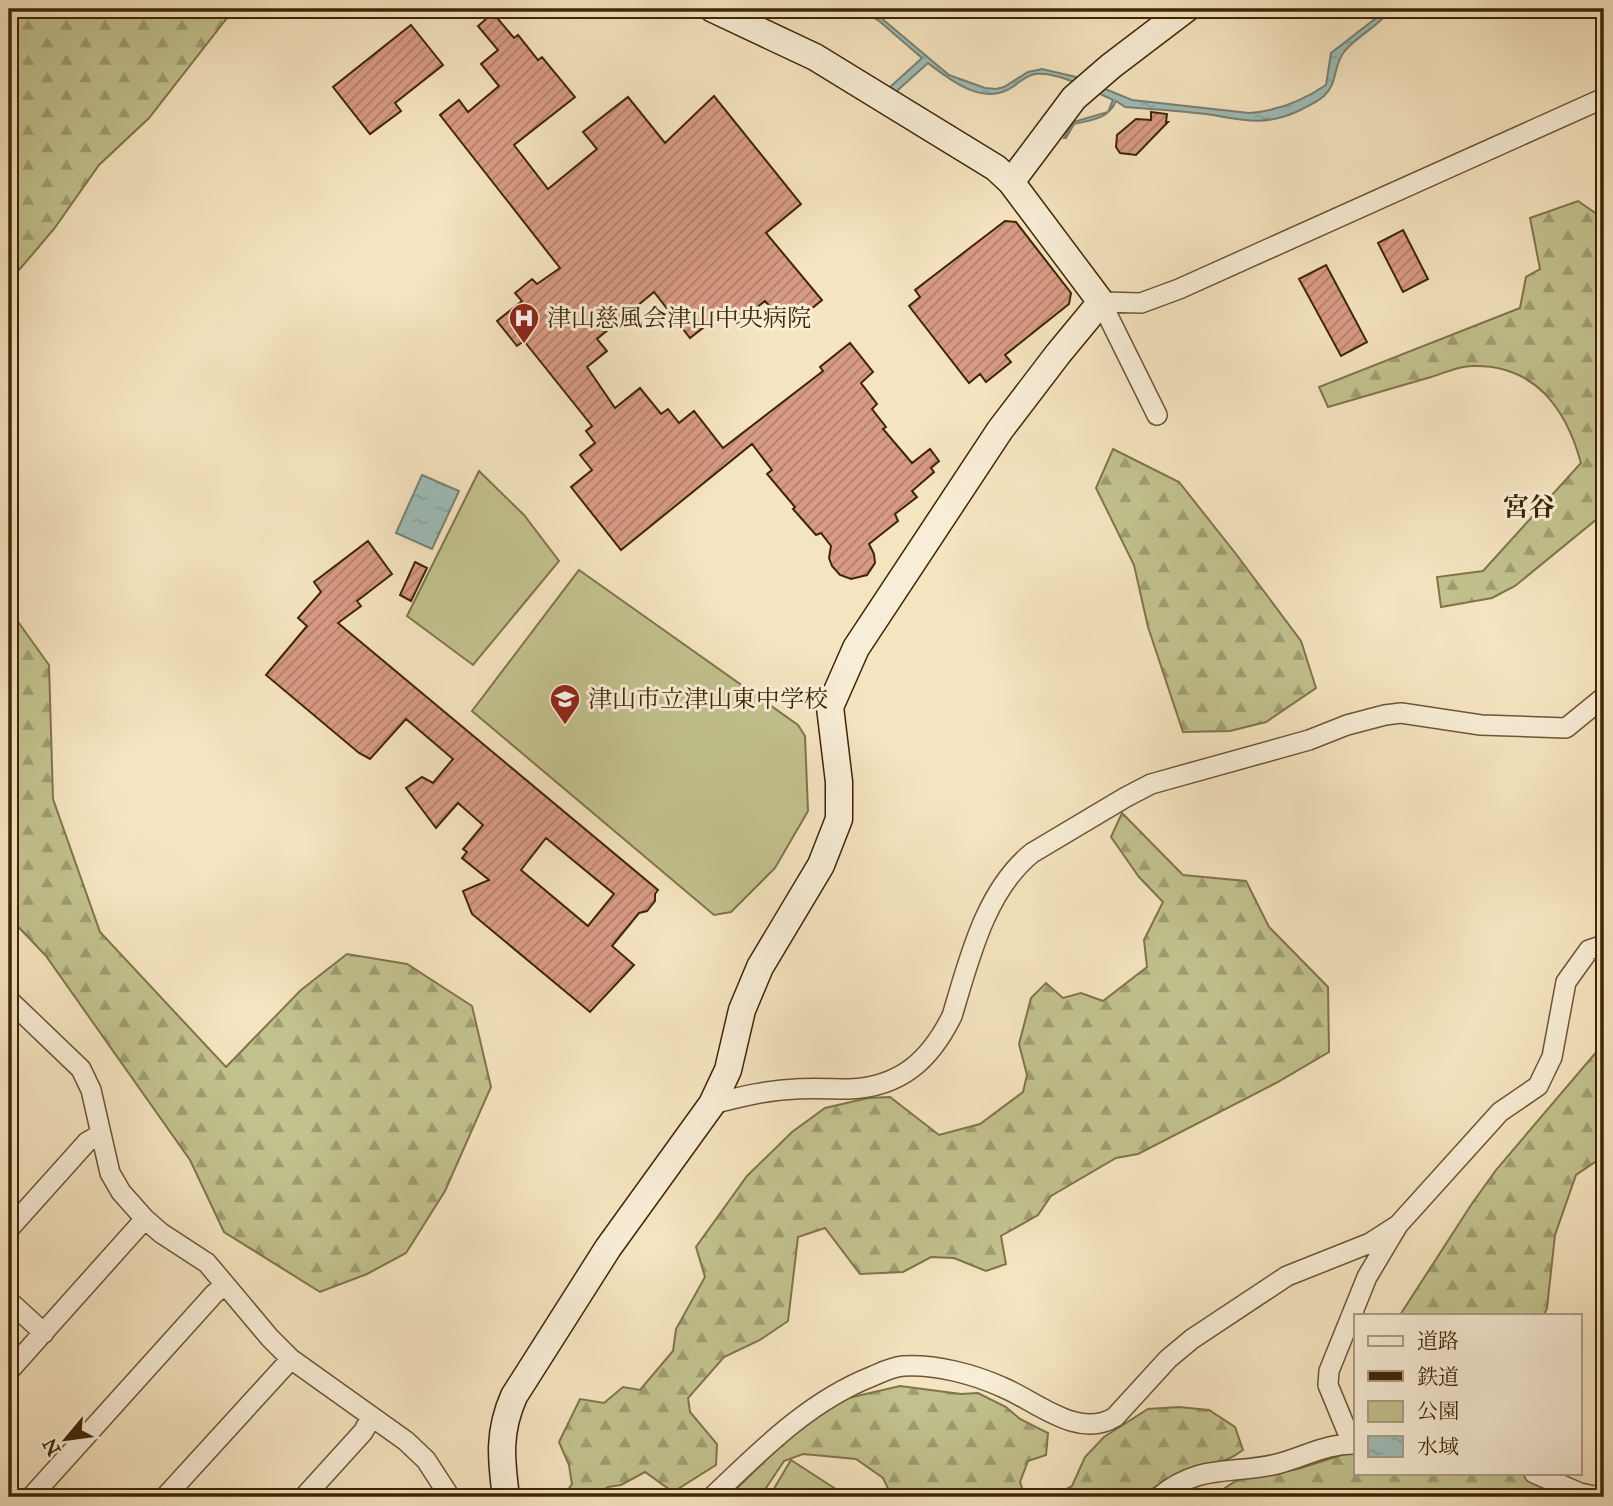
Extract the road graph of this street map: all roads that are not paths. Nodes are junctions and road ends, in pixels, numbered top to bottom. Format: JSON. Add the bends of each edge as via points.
{"nodes":[{"id":1,"x":713,"y":9,"type":"edge"},
{"id":2,"x":1186,"y":9,"type":"edge"},
{"id":3,"x":1604,"y":98,"type":"edge"},
{"id":4,"x":1012,"y":182,"type":"junction"},
{"id":5,"x":1101,"y":302,"type":"junction"},
{"id":6,"x":1157,"y":415,"type":"dead end"},
{"id":7,"x":1604,"y":696,"type":"edge"},
{"id":8,"x":1604,"y":945,"type":"edge"},
{"id":9,"x":9,"y":1000,"type":"edge"},
{"id":10,"x":712,"y":1104,"type":"junction"},
{"id":11,"x":102,"y":1134,"type":"junction"},
{"id":12,"x":145,"y":1219,"type":"junction"},
{"id":13,"x":1398,"y":1225,"type":"junction"},
{"id":14,"x":9,"y":1229,"type":"edge"},
{"id":15,"x":225,"y":1285,"type":"junction"},
{"id":16,"x":9,"y":1301,"type":"edge"},
{"id":17,"x":44,"y":1334,"type":"junction"},
{"id":18,"x":291,"y":1359,"type":"junction"},
{"id":19,"x":9,"y":1371,"type":"edge"},
{"id":20,"x":371,"y":1418,"type":"junction"},
{"id":21,"x":1352,"y":1443,"type":"edge"},
{"id":22,"x":1536,"y":1474,"type":"edge"},
{"id":23,"x":31,"y":1497,"type":"edge"},
{"id":24,"x":165,"y":1497,"type":"edge"},
{"id":25,"x":304,"y":1497,"type":"edge"},
{"id":26,"x":450,"y":1497,"type":"edge"},
{"id":27,"x":506,"y":1497,"type":"edge"},
{"id":28,"x":712,"y":1497,"type":"edge"},
{"id":29,"x":1159,"y":1497,"type":"edge"},
{"id":30,"x":1599,"y":1497,"type":"edge"}],
"edges":[{"from":1,"to":4,"type":"street","via":[[815,57]]},
{"from":2,"to":4,"type":"street","via":[[1073,98]]},
{"from":3,"to":5,"type":"street","via":[[1180,289],[1141,303]]},
{"from":4,"to":5,"type":"street"},
{"from":5,"to":6,"type":"street"},
{"from":5,"to":10,"type":"street","via":[[1000,430],[856,648],[830,707],[839,819],[821,865],[760,967],[742,1010],[728,1070]]},
{"from":7,"to":10,"type":"street","via":[[1566,729],[1385,715],[1152,784],[1019,864],[987,917],[945,1032],[905,1075],[869,1087],[772,1091]]},
{"from":8,"to":13,"type":"street","via":[[1589,950],[1566,982],[1552,1057],[1538,1086],[1500,1112]]},
{"from":9,"to":11,"type":"street","via":[[80,1069],[91,1090]]},
{"from":10,"to":27,"type":"street","via":[[608,1248],[514,1396],[504,1419]]},
{"from":11,"to":12,"type":"street","via":[[110,1173]]},
{"from":11,"to":14,"type":"street","via":[[87,1142]]},
{"from":12,"to":15,"type":"street","via":[[207,1263]]},
{"from":12,"to":17,"type":"street"},
{"from":13,"to":21,"type":"street","via":[[1367,1277],[1329,1371],[1328,1385]]},
{"from":13,"to":28,"type":"street","via":[[1370,1243],[1287,1276],[1201,1333],[1168,1359],[1106,1422],[1076,1422],[970,1376],[903,1366],[850,1385],[818,1404]]},
{"from":15,"to":18,"type":"street"},
{"from":15,"to":23,"type":"street"},
{"from":16,"to":17,"type":"street"},
{"from":17,"to":19,"type":"street"},
{"from":18,"to":20,"type":"street"},
{"from":18,"to":24,"type":"street"},
{"from":20,"to":25,"type":"street"},
{"from":20,"to":26,"type":"street","via":[[426,1460]]},
{"from":21,"to":29,"type":"street","via":[[1325,1446],[1277,1464],[1199,1473]]},
{"from":22,"to":30,"type":"street"}]}
